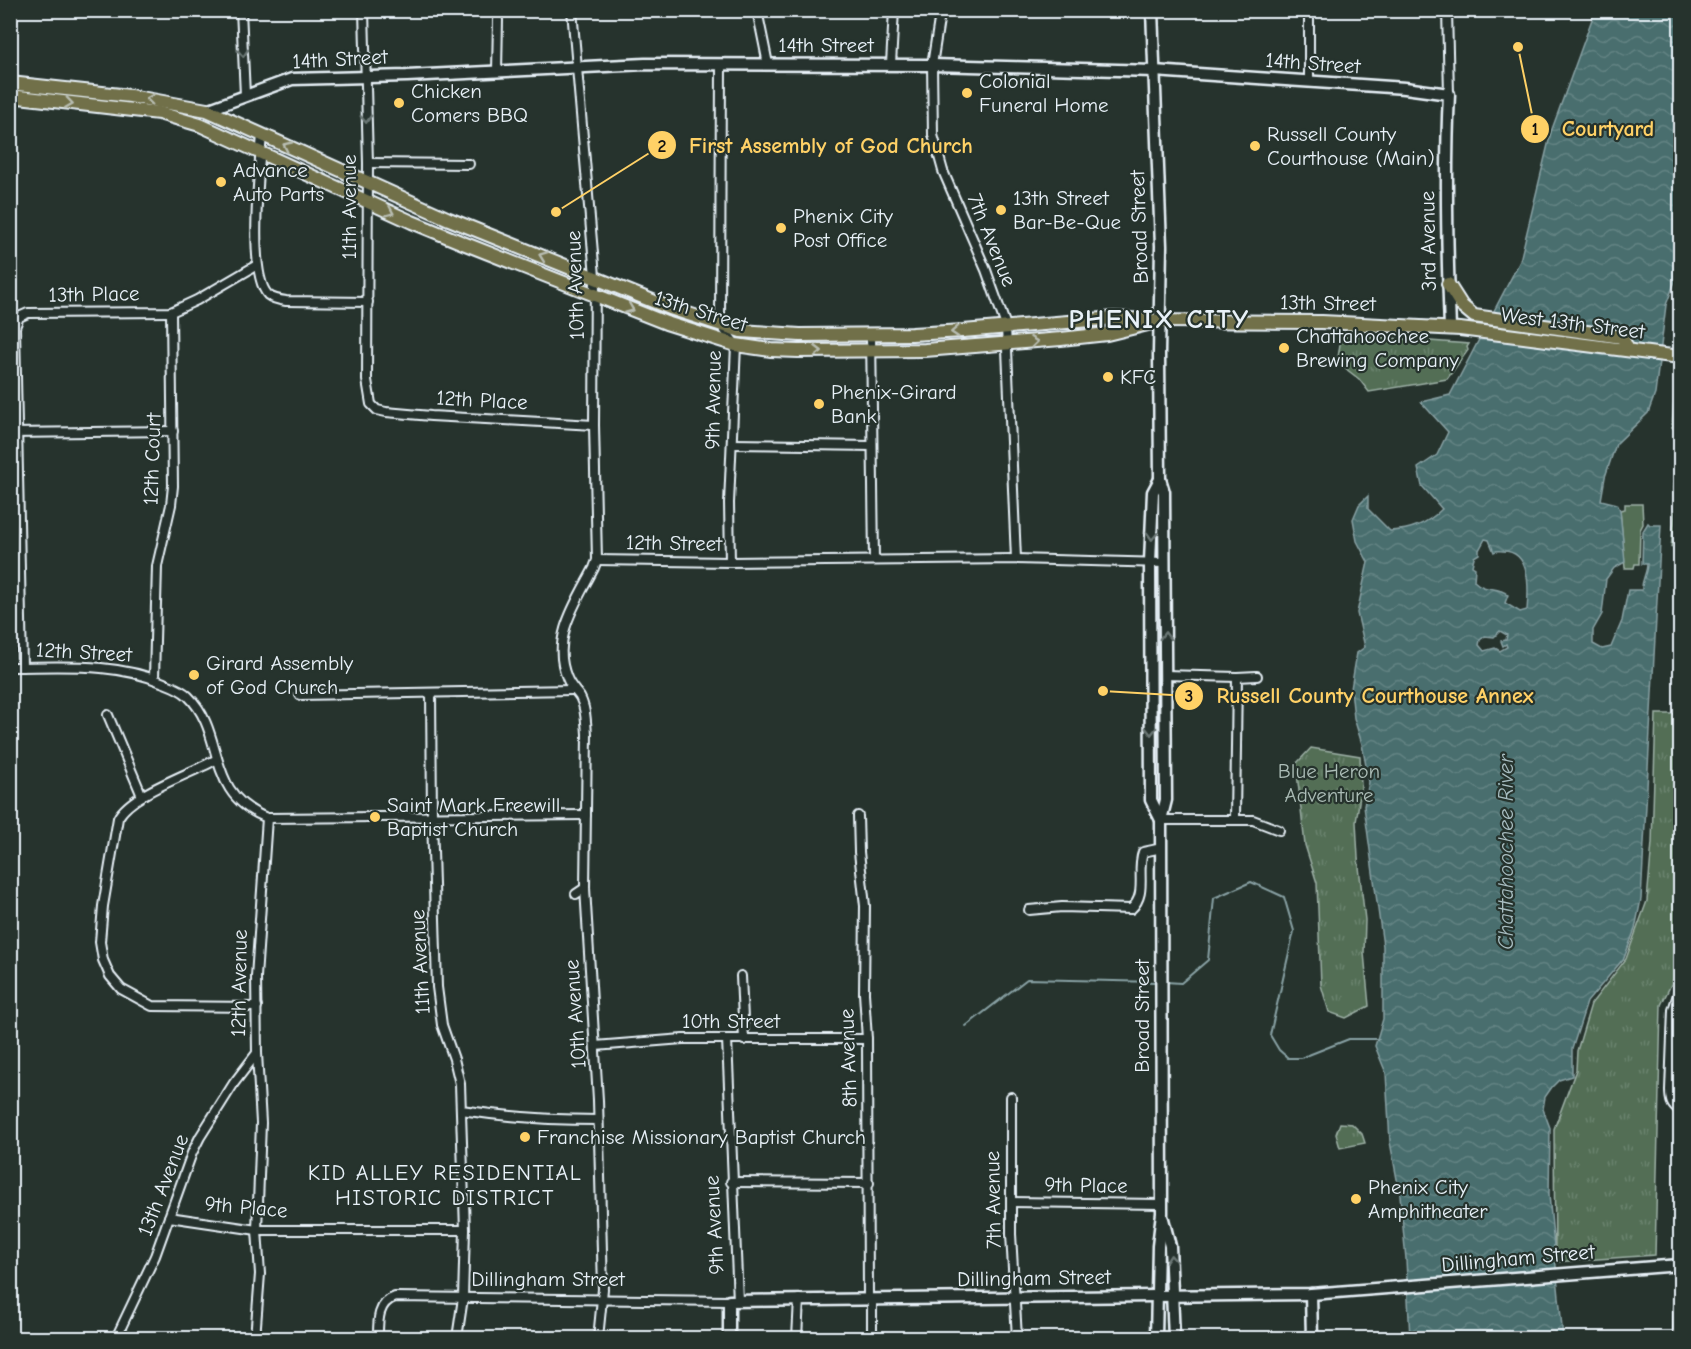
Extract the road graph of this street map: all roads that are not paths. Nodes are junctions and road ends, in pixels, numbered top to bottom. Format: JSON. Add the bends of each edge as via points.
{"nodes":[{"id":1,"x":242,"y":10,"type":"edge"},
{"id":2,"x":364,"y":10,"type":"edge"},
{"id":3,"x":572,"y":10,"type":"edge"},
{"id":4,"x":757,"y":10,"type":"edge"},
{"id":5,"x":894,"y":10,"type":"edge"},
{"id":6,"x":943,"y":10,"type":"edge"},
{"id":7,"x":1152,"y":10,"type":"edge"},
{"id":8,"x":1309,"y":10,"type":"edge"},
{"id":9,"x":1447,"y":10,"type":"edge"},
{"id":10,"x":498,"y":20,"type":"dead end"},
{"id":11,"x":721,"y":64,"type":"junction"},
{"id":12,"x":768,"y":64,"type":"junction"},
{"id":13,"x":891,"y":64,"type":"junction"},
{"id":14,"x":932,"y":65,"type":"junction"},
{"id":15,"x":576,"y":68,"type":"junction"},
{"id":16,"x":497,"y":70,"type":"junction"},
{"id":17,"x":1154,"y":71,"type":"junction"},
{"id":18,"x":364,"y":76,"type":"junction"},
{"id":19,"x":1309,"y":82,"type":"junction"},
{"id":20,"x":10,"y":83,"type":"edge"},
{"id":21,"x":1449,"y":94,"type":"junction"},
{"id":22,"x":245,"y":95,"type":"junction"},
{"id":23,"x":10,"y":96,"type":"edge"},
{"id":24,"x":207,"y":110,"type":"junction"},
{"id":25,"x":174,"y":117,"type":"junction"},
{"id":26,"x":262,"y":134,"type":"junction"},
{"id":27,"x":261,"y":153,"type":"junction"},
{"id":28,"x":368,"y":163,"type":"junction"},
{"id":29,"x":469,"y":164,"type":"dead end"},
{"id":30,"x":368,"y":183,"type":"junction"},
{"id":31,"x":367,"y":202,"type":"junction"},
{"id":32,"x":257,"y":265,"type":"junction"},
{"id":33,"x":595,"y":276,"type":"junction"},
{"id":34,"x":1448,"y":284,"type":"junction"},
{"id":35,"x":595,"y":295,"type":"junction"},
{"id":36,"x":368,"y":302,"type":"junction"},
{"id":37,"x":171,"y":312,"type":"junction"},
{"id":38,"x":1160,"y":321,"type":"junction"},
{"id":39,"x":720,"y":324,"type":"junction"},
{"id":40,"x":1006,"y":326,"type":"junction"},
{"id":41,"x":1455,"y":328,"type":"junction"},
{"id":42,"x":871,"y":334,"type":"junction"},
{"id":43,"x":736,"y":345,"type":"junction"},
{"id":44,"x":1007,"y":345,"type":"junction"},
{"id":45,"x":1628,"y":350,"type":"junction"},
{"id":46,"x":871,"y":351,"type":"junction"},
{"id":47,"x":1680,"y":357,"type":"edge"},
{"id":48,"x":371,"y":404,"type":"joint"},
{"id":49,"x":594,"y":425,"type":"junction"},
{"id":50,"x":173,"y":431,"type":"junction"},
{"id":51,"x":15,"y":433,"type":"edge"},
{"id":52,"x":732,"y":444,"type":"junction"},
{"id":53,"x":872,"y":446,"type":"junction"},
{"id":54,"x":1160,"y":479,"type":"junction"},
{"id":55,"x":1017,"y":559,"type":"junction"},
{"id":56,"x":597,"y":560,"type":"junction"},
{"id":57,"x":874,"y":560,"type":"junction"},
{"id":58,"x":730,"y":562,"type":"junction"},
{"id":59,"x":1150,"y":562,"type":"junction"},
{"id":60,"x":1165,"y":562,"type":"junction"},
{"id":61,"x":10,"y":667,"type":"edge"},
{"id":62,"x":22,"y":667,"type":"junction"},
{"id":63,"x":1165,"y":675,"type":"junction"},
{"id":64,"x":1257,"y":676,"type":"dead end"},
{"id":65,"x":1237,"y":677,"type":"junction"},
{"id":66,"x":154,"y":678,"type":"junction"},
{"id":67,"x":573,"y":690,"type":"junction"},
{"id":68,"x":431,"y":693,"type":"junction"},
{"id":69,"x":300,"y":695,"type":"dead end"},
{"id":70,"x":108,"y":715,"type":"dead end"},
{"id":71,"x":217,"y":759,"type":"junction"},
{"id":72,"x":142,"y":796,"type":"junction"},
{"id":73,"x":586,"y":815,"type":"junction"},
{"id":74,"x":432,"y":816,"type":"junction"},
{"id":75,"x":858,"y":816,"type":"dead end"},
{"id":76,"x":267,"y":818,"type":"junction"},
{"id":77,"x":1235,"y":818,"type":"junction"},
{"id":78,"x":1161,"y":820,"type":"junction"},
{"id":79,"x":1279,"y":830,"type":"dead end"},
{"id":80,"x":1162,"y":848,"type":"junction"},
{"id":81,"x":585,"y":888,"type":"junction"},
{"id":82,"x":576,"y":894,"type":"dead end"},
{"id":83,"x":1029,"y":910,"type":"dead end"},
{"id":84,"x":741,"y":976,"type":"dead end"},
{"id":85,"x":1680,"y":988,"type":"edge"},
{"id":86,"x":257,"y":1007,"type":"junction"},
{"id":87,"x":727,"y":1039,"type":"junction"},
{"id":88,"x":867,"y":1039,"type":"junction"},
{"id":89,"x":744,"y":1040,"type":"junction"},
{"id":90,"x":595,"y":1046,"type":"junction"},
{"id":91,"x":257,"y":1053,"type":"junction"},
{"id":92,"x":1011,"y":1097,"type":"dead end"},
{"id":93,"x":461,"y":1110,"type":"junction"},
{"id":94,"x":1680,"y":1111,"type":"edge"},
{"id":95,"x":598,"y":1120,"type":"junction"},
{"id":96,"x":731,"y":1182,"type":"junction"},
{"id":97,"x":869,"y":1183,"type":"junction"},
{"id":98,"x":1011,"y":1202,"type":"junction"},
{"id":99,"x":1162,"y":1208,"type":"junction"},
{"id":100,"x":169,"y":1217,"type":"junction"},
{"id":101,"x":257,"y":1230,"type":"junction"},
{"id":102,"x":465,"y":1230,"type":"junction"},
{"id":103,"x":1680,"y":1264,"type":"edge"},
{"id":104,"x":1311,"y":1294,"type":"junction"},
{"id":105,"x":1156,"y":1295,"type":"junction"},
{"id":106,"x":1173,"y":1295,"type":"junction"},
{"id":107,"x":463,"y":1298,"type":"junction"},
{"id":108,"x":1013,"y":1298,"type":"junction"},
{"id":109,"x":601,"y":1299,"type":"junction"},
{"id":110,"x":799,"y":1299,"type":"junction"},
{"id":111,"x":870,"y":1299,"type":"junction"},
{"id":112,"x":734,"y":1301,"type":"junction"},
{"id":113,"x":116,"y":1338,"type":"edge"},
{"id":114,"x":255,"y":1338,"type":"edge"},
{"id":115,"x":378,"y":1338,"type":"edge"},
{"id":116,"x":457,"y":1338,"type":"edge"},
{"id":117,"x":598,"y":1338,"type":"edge"},
{"id":118,"x":729,"y":1338,"type":"edge"},
{"id":119,"x":797,"y":1338,"type":"edge"},
{"id":120,"x":872,"y":1338,"type":"edge"},
{"id":121,"x":1017,"y":1338,"type":"edge"},
{"id":122,"x":1156,"y":1338,"type":"edge"},
{"id":123,"x":1174,"y":1338,"type":"edge"},
{"id":124,"x":1312,"y":1338,"type":"edge"},
{"id":125,"x":1678,"y":1338,"type":"edge"}],
"edges":[{"from":1,"to":22,"type":"street","one_way":true},
{"from":2,"to":18,"type":"street","name":"11th Avenue"},
{"from":3,"to":15,"type":"street","name":"10th Avenue"},
{"from":4,"to":12,"type":"street"},
{"from":5,"to":13,"type":"street"},
{"from":6,"to":14,"type":"street","name":"7th Avenue"},
{"from":7,"to":17,"type":"street","name":"Broad Street"},
{"from":8,"to":19,"type":"street"},
{"from":9,"to":21,"type":"street","name":"3rd Avenue"},
{"from":10,"to":16,"type":"street"},
{"from":11,"to":12,"type":"street","name":"14th Street"},
{"from":11,"to":15,"type":"street","name":"14th Street"},
{"from":11,"to":39,"type":"street","name":"9th Avenue"},
{"from":12,"to":13,"type":"street","name":"14th Street"},
{"from":13,"to":14,"type":"street","name":"14th Street"},
{"from":14,"to":17,"type":"street","name":"14th Street"},
{"from":14,"to":40,"type":"street","name":"7th Avenue","via":[[937,154]]},
{"from":15,"to":16,"type":"street","name":"14th Street"},
{"from":15,"to":33,"type":"street","name":"10th Avenue"},
{"from":16,"to":18,"type":"street","name":"14th Street"},
{"from":17,"to":19,"type":"street","name":"14th Street"},
{"from":17,"to":38,"type":"street","name":"Broad Street"},
{"from":18,"to":22,"type":"street","name":"14th Street","via":[[292,79]]},
{"from":18,"to":28,"type":"street","name":"11th Avenue","one_way":true},
{"from":19,"to":21,"type":"street","name":"14th Street"},
{"from":24,"to":20,"type":"main road","one_way":true},
{"from":21,"to":34,"type":"street","name":"3rd Avenue"},
{"from":22,"to":24,"type":"street","name":"14th Street"},
{"from":23,"to":25,"type":"main road","name":"14th Street","one_way":true},
{"from":24,"to":25,"type":"street","name":"14th Street"},
{"from":24,"to":26,"type":"main road"},
{"from":25,"to":27,"type":"main road"},
{"from":26,"to":27,"type":"street"},
{"from":30,"to":26,"type":"main road","name":"13th Street","one_way":true},
{"from":27,"to":31,"type":"main road","name":"13th Street"},
{"from":27,"to":32,"type":"street"},
{"from":28,"to":29,"type":"street"},
{"from":28,"to":30,"type":"street","name":"11th Avenue"},
{"from":30,"to":31,"type":"street","name":"11th Avenue"},
{"from":33,"to":30,"type":"main road","name":"13th Street","one_way":true},
{"from":31,"to":35,"type":"main road","name":"13th Street","one_way":true},
{"from":31,"to":36,"type":"street","name":"11th Avenue"},
{"from":32,"to":36,"type":"street","via":[[268,295],[276,300]]},
{"from":32,"to":37,"type":"street"},
{"from":33,"to":35,"type":"street","name":"10th Avenue"},
{"from":33,"to":39,"type":"main road","name":"13th Street"},
{"from":34,"to":41,"type":"street","name":"3rd Avenue"},
{"from":34,"to":45,"type":"main road","via":[[1462,306],[1474,316],[1622,337]]},
{"from":35,"to":43,"type":"main road","name":"13th Street","one_way":true},
{"from":35,"to":49,"type":"street","name":"10th Avenue"},
{"from":36,"to":48,"type":"street","name":"11th Avenue","via":[[367,380]]},
{"from":37,"to":50,"type":"street","name":"12th Court"},
{"from":37,"to":51,"type":"street","name":"13th Place","via":[[28,313],[19,317],[15,327]]},
{"from":38,"to":40,"type":"main road","name":"13th Street","via":[[1114,318]]},
{"from":38,"to":41,"type":"main road","name":"13th Street"},
{"from":44,"to":38,"type":"main road","name":"13th Street","one_way":true,"via":[[1107,334]]},
{"from":38,"to":54,"type":"street","name":"Broad Street"},
{"from":39,"to":42,"type":"main road","name":"13th Street","via":[[771,334]]},
{"from":39,"to":43,"type":"street","name":"9th Avenue"},
{"from":40,"to":42,"type":"main road","name":"13th Street","one_way":true},
{"from":40,"to":44,"type":"street","name":"7th Avenue"},
{"from":41,"to":45,"type":"main road","name":"West 13th Street"},
{"from":42,"to":46,"type":"street"},
{"from":43,"to":46,"type":"main road","name":"13th Street","one_way":true,"via":[[780,350]]},
{"from":43,"to":52,"type":"street","name":"9th Avenue"},
{"from":44,"to":46,"type":"main road","name":"13th Street"},
{"from":44,"to":55,"type":"street","name":"7th Avenue"},
{"from":45,"to":47,"type":"main road","name":"West 13th Street"},
{"from":46,"to":53,"type":"street"},
{"from":48,"to":49,"type":"street","name":"12th Place","via":[[377,410],[409,414]]},
{"from":49,"to":56,"type":"street","name":"10th Avenue"},
{"from":50,"to":51,"type":"street"},
{"from":50,"to":66,"type":"street","name":"12th Court","via":[[171,505],[156,584]]},
{"from":51,"to":62,"type":"street"},
{"from":52,"to":53,"type":"street"},
{"from":52,"to":58,"type":"street","name":"9th Avenue"},
{"from":53,"to":57,"type":"street"},
{"from":54,"to":59,"type":"street","name":"Broad Street","one_way":true,"via":[[1153,492]]},
{"from":54,"to":60,"type":"street","name":"Broad Street","via":[[1164,492]]},
{"from":55,"to":57,"type":"street","name":"12th Street"},
{"from":55,"to":59,"type":"street","name":"12th Street"},
{"from":56,"to":58,"type":"street","name":"12th Street"},
{"from":56,"to":67,"type":"street","name":"12th Street","via":[[568,614],[564,632],[563,666]]},
{"from":57,"to":58,"type":"street","name":"12th Street"},
{"from":59,"to":60,"type":"street","name":"12th Street"},
{"from":59,"to":78,"type":"street","name":"Broad Street","one_way":true,"via":[[1151,800]]},
{"from":63,"to":60,"type":"street","name":"Broad Street","one_way":true},
{"from":61,"to":62,"type":"street","name":"12th Street"},
{"from":62,"to":66,"type":"street","name":"12th Street","via":[[116,668]]},
{"from":63,"to":65,"type":"street"},
{"from":63,"to":78,"type":"street","name":"Broad Street","via":[[1166,800]]},
{"from":64,"to":65,"type":"street"},
{"from":65,"to":77,"type":"street"},
{"from":66,"to":71,"type":"street","via":[[187,694],[198,708]]},
{"from":67,"to":68,"type":"street"},
{"from":67,"to":73,"type":"street","name":"10th Avenue","via":[[586,714]]},
{"from":68,"to":69,"type":"street"},
{"from":68,"to":74,"type":"street","name":"11th Avenue"},
{"from":70,"to":72,"type":"street"},
{"from":71,"to":72,"type":"street"},
{"from":71,"to":76,"type":"street","via":[[226,785],[237,799]]},
{"from":72,"to":86,"type":"street","via":[[122,810],[118,818],[100,942],[110,976],[121,989],[152,1006]]},
{"from":73,"to":74,"type":"street"},
{"from":73,"to":81,"type":"street","name":"10th Avenue"},
{"from":74,"to":76,"type":"street"},
{"from":74,"to":93,"type":"street","name":"11th Avenue","via":[[439,1006],[460,1084]]},
{"from":75,"to":88,"type":"street","name":"8th Avenue","via":[[865,906]]},
{"from":76,"to":86,"type":"street","name":"12th Avenue"},
{"from":77,"to":78,"type":"street"},
{"from":77,"to":79,"type":"street"},
{"from":78,"to":80,"type":"street","name":"Broad Street"},
{"from":80,"to":83,"type":"street","via":[[1143,852],[1139,862],[1141,891],[1131,909]]},
{"from":80,"to":99,"type":"street","name":"Broad Street"},
{"from":81,"to":82,"type":"street"},
{"from":81,"to":90,"type":"street","name":"10th Avenue"},
{"from":84,"to":89,"type":"street"},
{"from":85,"to":94,"type":"street","via":[[1673,1010],[1670,1101]]},
{"from":86,"to":91,"type":"street","name":"12th Avenue"},
{"from":87,"to":89,"type":"street","name":"10th Street"},
{"from":87,"to":90,"type":"street","name":"10th Street"},
{"from":87,"to":96,"type":"street","name":"9th Avenue"},
{"from":88,"to":89,"type":"street","name":"10th Street"},
{"from":88,"to":97,"type":"street","name":"8th Avenue"},
{"from":90,"to":95,"type":"street","name":"10th Avenue"},
{"from":91,"to":100,"type":"street","name":"13th Avenue","via":[[200,1137]]},
{"from":91,"to":101,"type":"street","name":"12th Avenue","via":[[261,1123]]},
{"from":92,"to":98,"type":"street","name":"7th Avenue"},
{"from":93,"to":95,"type":"street","via":[[517,1118]]},
{"from":93,"to":102,"type":"street","name":"11th Avenue"},
{"from":95,"to":109,"type":"street","name":"10th Avenue"},
{"from":96,"to":97,"type":"street"},
{"from":96,"to":112,"type":"street","name":"9th Avenue"},
{"from":97,"to":111,"type":"street","name":"8th Avenue"},
{"from":98,"to":99,"type":"street","name":"9th Place"},
{"from":98,"to":108,"type":"street","name":"7th Avenue"},
{"from":99,"to":105,"type":"street"},
{"from":106,"to":99,"type":"street","one_way":true,"via":[[1170,1246]]},
{"from":100,"to":101,"type":"street","name":"9th Place"},
{"from":100,"to":113,"type":"street","name":"13th Avenue"},
{"from":101,"to":102,"type":"street","name":"9th Place"},
{"from":101,"to":114,"type":"street","name":"12th Avenue","via":[[260,1274]]},
{"from":102,"to":107,"type":"street","name":"11th Avenue"},
{"from":103,"to":104,"type":"street","name":"Dillingham Street"},
{"from":103,"to":125,"type":"street"},
{"from":104,"to":106,"type":"street","name":"Dillingham Street"},
{"from":104,"to":124,"type":"street"},
{"from":105,"to":106,"type":"street","name":"Dillingham Street"},
{"from":105,"to":108,"type":"street","name":"Dillingham Street"},
{"from":105,"to":122,"type":"street"},
{"from":106,"to":123,"type":"street"},
{"from":107,"to":109,"type":"street","name":"Dillingham Street"},
{"from":107,"to":115,"type":"street","name":"Dillingham Street","via":[[387,1300],[382,1306]]},
{"from":107,"to":116,"type":"street"},
{"from":108,"to":111,"type":"street","name":"Dillingham Street"},
{"from":108,"to":121,"type":"street","name":"7th Avenue"},
{"from":109,"to":112,"type":"street","name":"Dillingham Street"},
{"from":109,"to":117,"type":"street","name":"10th Avenue"},
{"from":110,"to":111,"type":"street","name":"Dillingham Street"},
{"from":110,"to":112,"type":"street","name":"Dillingham Street"},
{"from":110,"to":119,"type":"street"},
{"from":111,"to":120,"type":"street","name":"8th Avenue"},
{"from":112,"to":118,"type":"street","name":"9th Avenue"}]}
